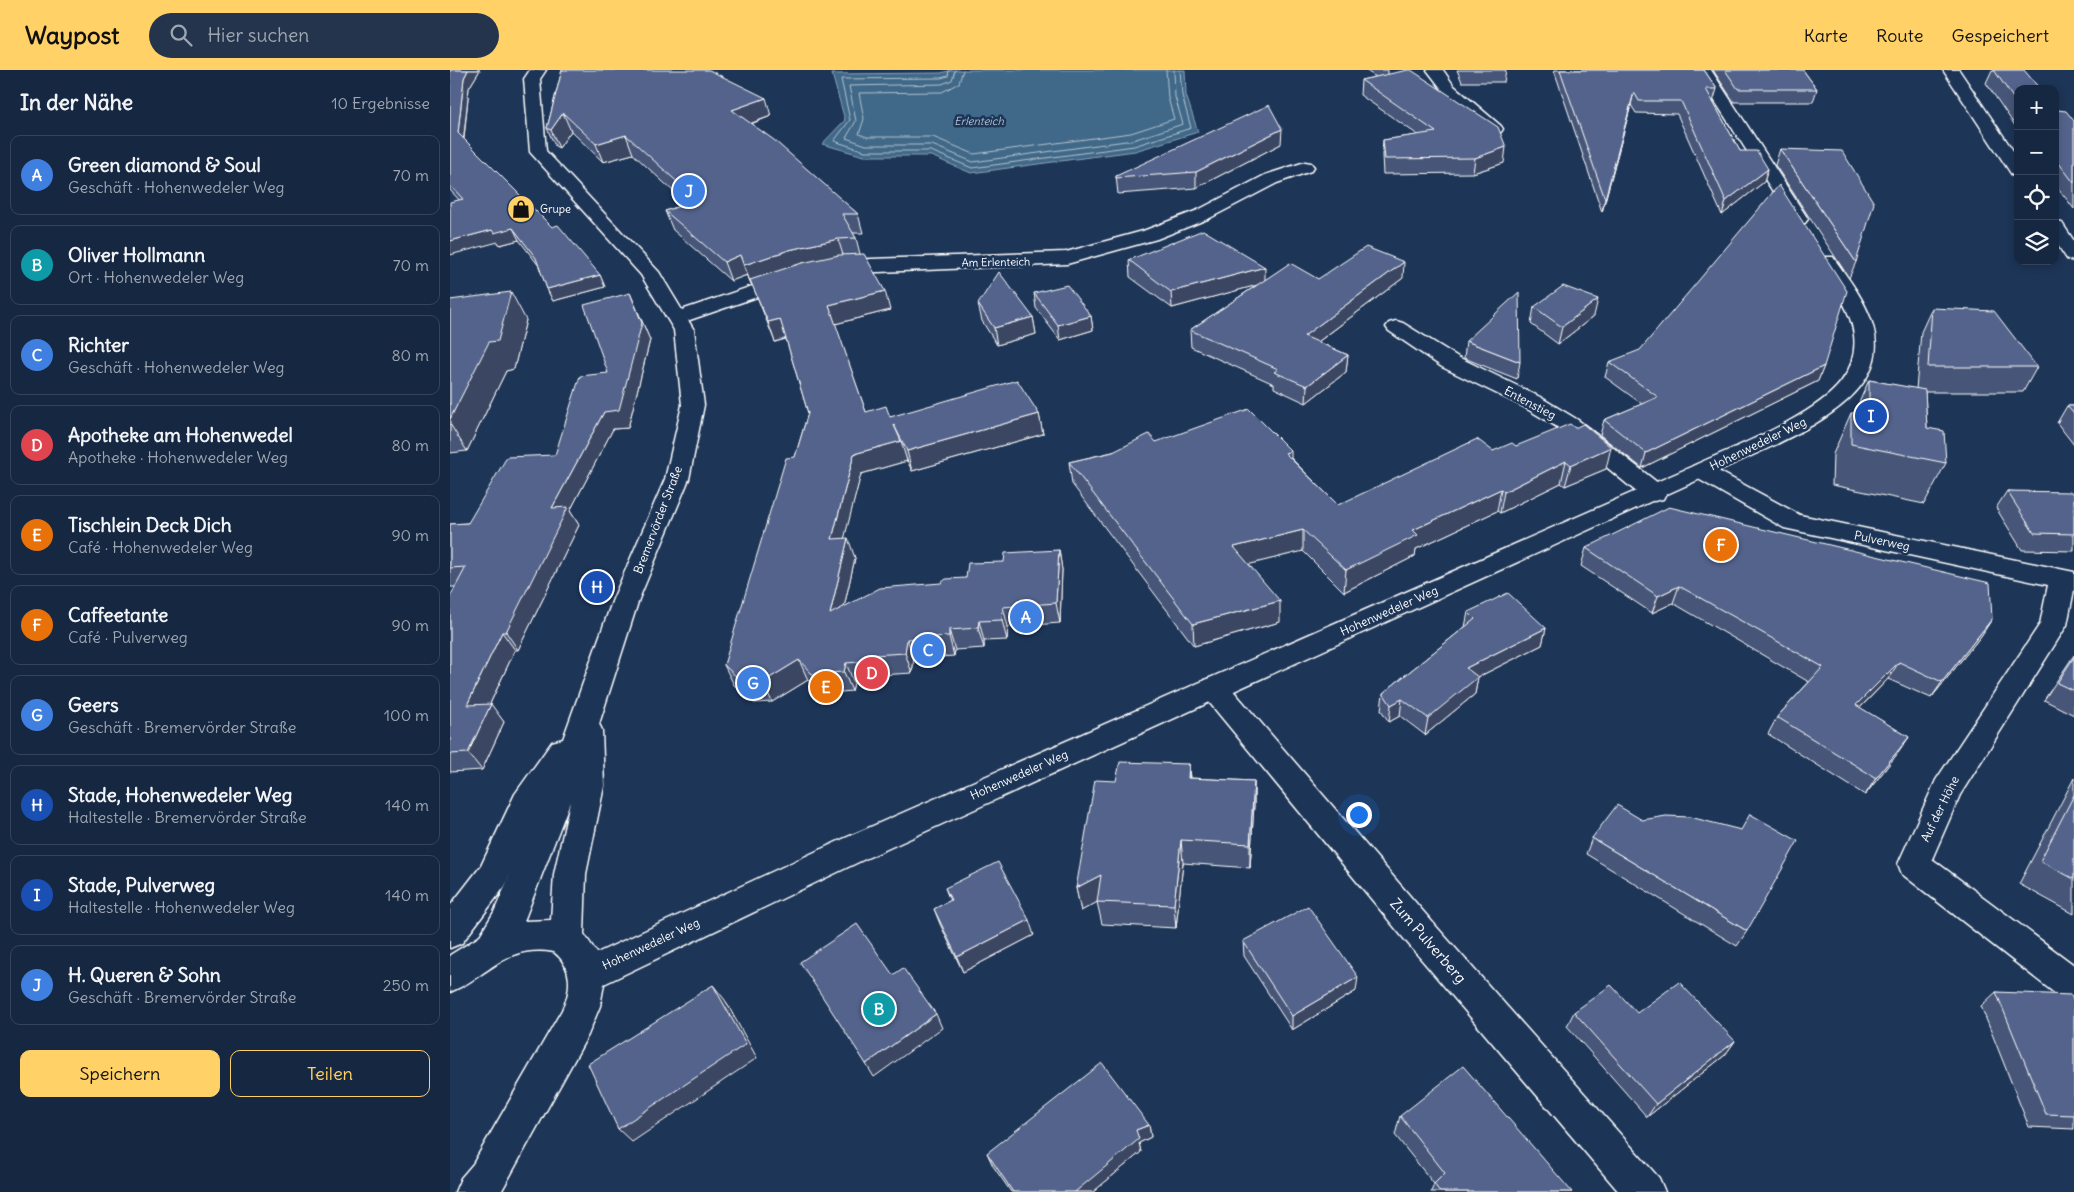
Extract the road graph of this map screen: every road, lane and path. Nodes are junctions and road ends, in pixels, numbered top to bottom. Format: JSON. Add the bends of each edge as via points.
{"nodes":[{"id":1,"x":538,"y":70,"type":"edge"},
{"id":2,"x":1436,"y":70,"type":"edge"},
{"id":3,"x":1703,"y":70,"type":"edge"},
{"id":4,"x":1951,"y":70,"type":"edge"},
{"id":5,"x":1495,"y":129,"type":"edge"},
{"id":6,"x":2014,"y":165,"type":"edge"},
{"id":7,"x":1305,"y":167,"type":"dead end"},
{"id":8,"x":2059,"y":233,"type":"edge"},
{"id":9,"x":2074,"y":255,"type":"edge"},
{"id":10,"x":677,"y":318,"type":"junction"},
{"id":11,"x":1396,"y":327,"type":"dead end"},
{"id":12,"x":1701,"y":471,"type":"junction"},
{"id":13,"x":1654,"y":493,"type":"junction"},
{"id":14,"x":2068,"y":580,"type":"edge"},
{"id":15,"x":1214,"y":688,"type":"junction"},
{"id":16,"x":586,"y":719,"type":"junction"},
{"id":17,"x":450,"y":932,"type":"edge"},
{"id":18,"x":567,"y":940,"type":"junction"},
{"id":19,"x":492,"y":946,"type":"junction"},
{"id":20,"x":587,"y":974,"type":"junction"},
{"id":21,"x":450,"y":976,"type":"edge"},
{"id":22,"x":2074,"y":986,"type":"edge"},
{"id":23,"x":475,"y":1192,"type":"edge"},
{"id":24,"x":1645,"y":1192,"type":"edge"}],
"edges":[{"from":1,"to":10,"type":"street","name":"Bremervörder Straße","via":[[532,79],[538,152],[649,272]]},
{"from":2,"to":5,"type":"street","via":[[1450,89]]},
{"from":3,"to":12,"type":"street","name":"Hohenwedeler Weg","via":[[1845,290],[1860,320],[1865,350],[1858,375],[1835,401],[1799,424]]},
{"from":4,"to":6,"type":"street"},
{"from":7,"to":10,"type":"street","name":"Am Erlenteich","via":[[1271,179],[1204,214],[1150,235],[1066,258],[844,266],[803,275]]},
{"from":8,"to":9,"type":"street"},
{"from":10,"to":16,"type":"street","name":"Bremervörder Straße","via":[[684,330],[693,405],[677,479],[626,599]]},
{"from":11,"to":13,"type":"street","name":"Entenstieg","via":[[1450,362],[1532,402],[1570,425]]},
{"from":12,"to":13,"type":"street","name":"Hohenwedeler Weg"},
{"from":12,"to":14,"type":"street","name":"Pulverweg","via":[[1793,522]]},
{"from":13,"to":15,"type":"street","name":"Hohenwedeler Weg"},
{"from":14,"to":22,"type":"street","name":"Auf der Höhe","via":[[2053,625],[1948,789],[1914,864]]},
{"from":15,"to":20,"type":"street","name":"Hohenwedeler Weg","via":[[854,849]]},
{"from":15,"to":24,"type":"street","name":"Zum Pulverberg"},
{"from":16,"to":17,"type":"street","via":[[526,803],[493,876]]},
{"from":16,"to":18,"type":"street","name":"Bremervörder Straße","via":[[589,786],[570,874]]},
{"from":16,"to":19,"type":"street","name":"Bremervörder Straße","via":[[526,876],[507,921]]},
{"from":18,"to":19,"type":"street","via":[[545,935]]},
{"from":18,"to":20,"type":"street","via":[[580,952]]},
{"from":19,"to":21,"type":"street","via":[[468,960]]},
{"from":20,"to":23,"type":"street","via":[[585,998],[572,1027],[487,1178]]}]}
